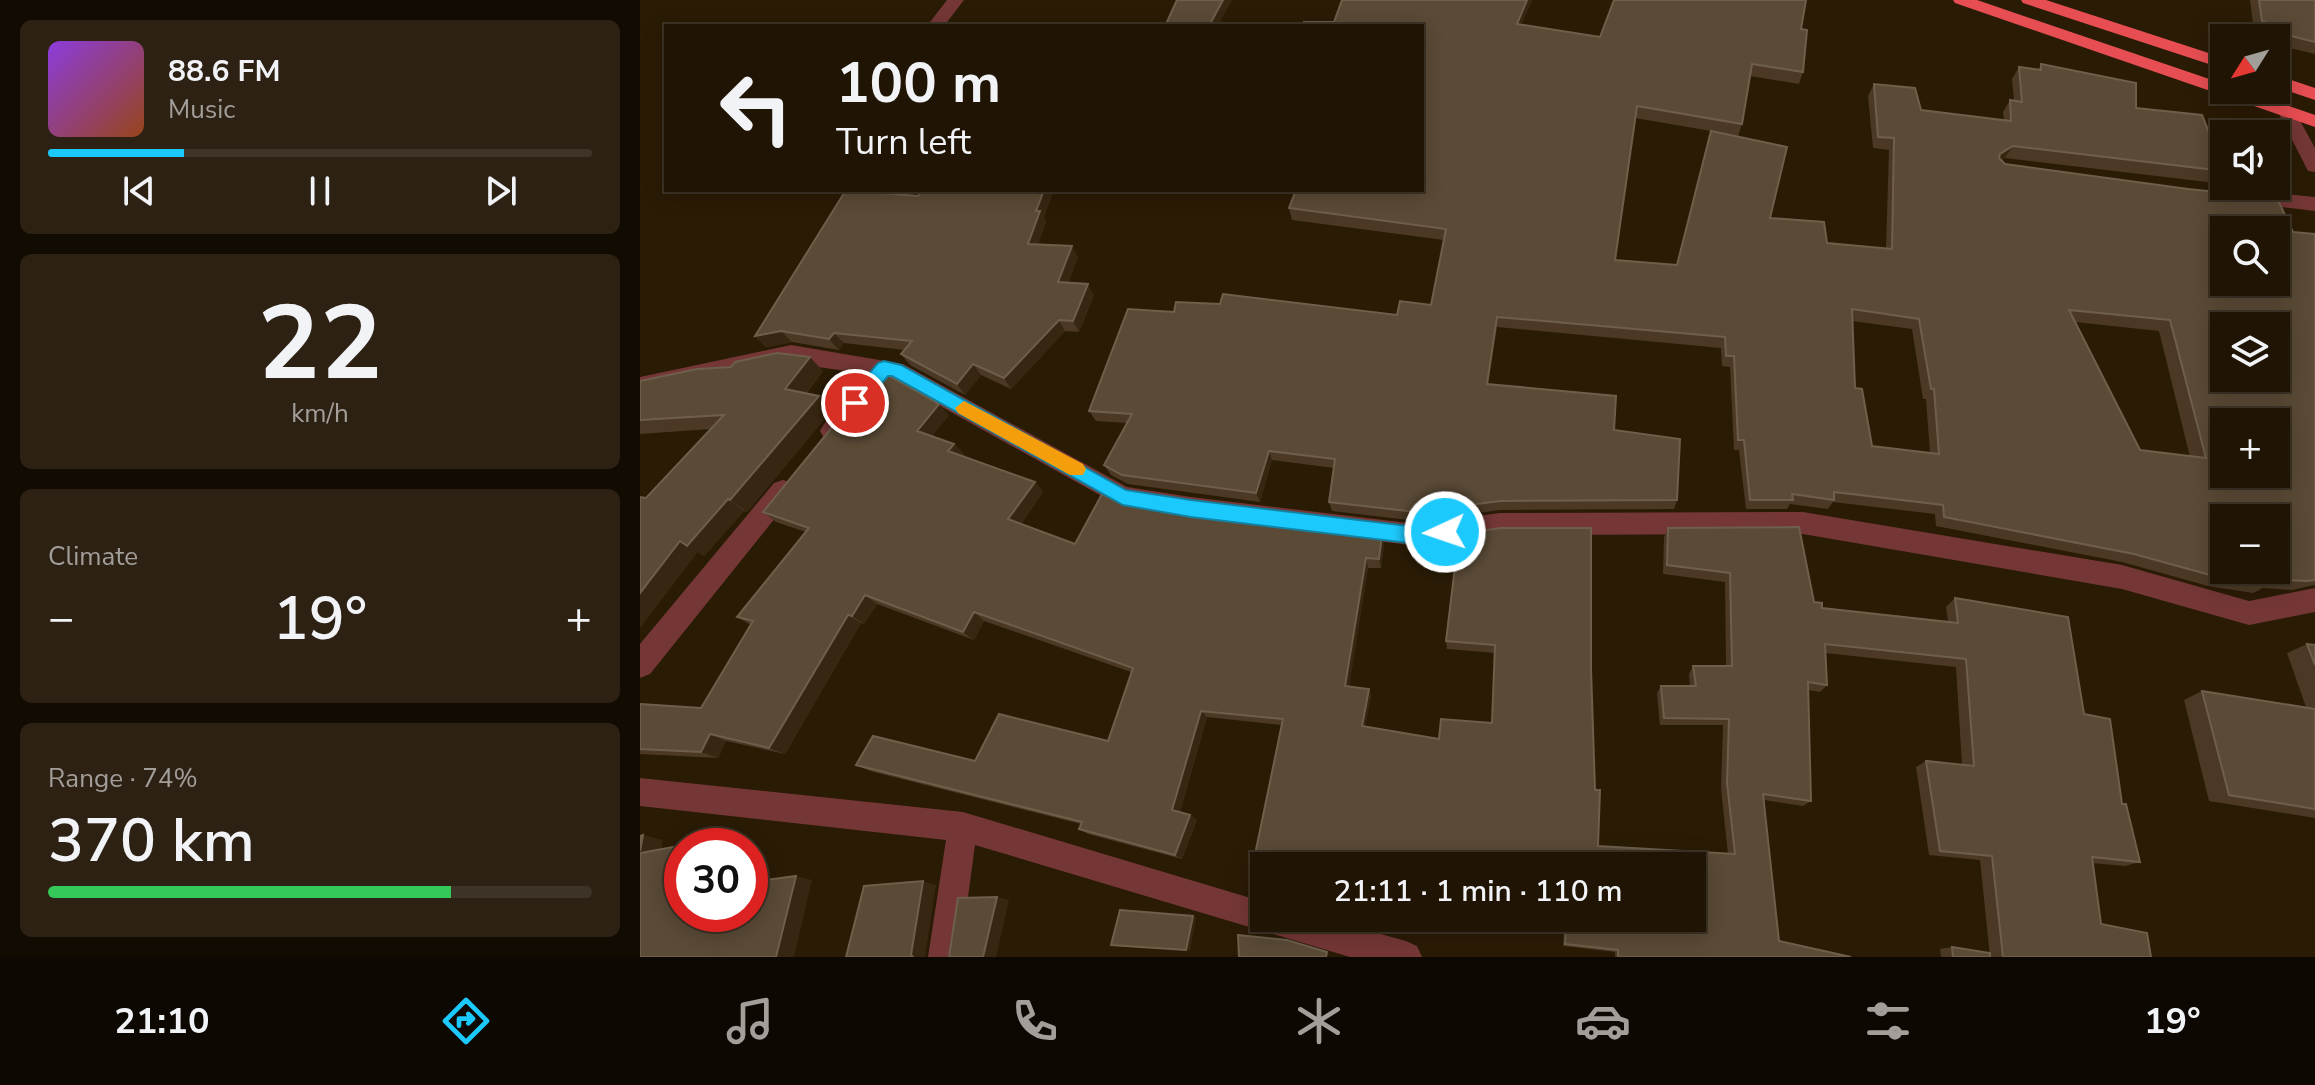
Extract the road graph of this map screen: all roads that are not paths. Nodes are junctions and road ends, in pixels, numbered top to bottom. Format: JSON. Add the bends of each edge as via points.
{"nodes":[{"id":1,"x":956,"y":0,"type":"edge"},
{"id":2,"x":1961,"y":0,"type":"edge"},
{"id":3,"x":2029,"y":0,"type":"edge"},
{"id":4,"x":937,"y":24,"type":"edge"},
{"id":5,"x":2210,"y":59,"type":"edge"},
{"id":6,"x":2290,"y":86,"type":"edge"},
{"id":7,"x":2315,"y":94,"type":"edge"},
{"id":8,"x":2287,"y":112,"type":"junction"},
{"id":9,"x":2315,"y":121,"type":"edge"},
{"id":10,"x":2315,"y":166,"type":"edge"},
{"id":11,"x":2275,"y":200,"type":"edge"},
{"id":12,"x":2315,"y":204,"type":"edge"},
{"id":13,"x":884,"y":368,"type":"junction"},
{"id":14,"x":640,"y":386,"type":"edge"},
{"id":15,"x":820,"y":445,"type":"edge"},
{"id":16,"x":800,"y":469,"type":"edge"},
{"id":17,"x":2315,"y":600,"type":"edge"},
{"id":18,"x":640,"y":665,"type":"edge"},
{"id":19,"x":640,"y":792,"type":"edge"},
{"id":20,"x":963,"y":827,"type":"junction"},
{"id":21,"x":1250,"y":913,"type":"edge"},
{"id":22,"x":1309,"y":932,"type":"edge"},
{"id":23,"x":1373,"y":953,"type":"edge"},
{"id":24,"x":944,"y":957,"type":"edge"},
{"id":25,"x":1406,"y":957,"type":"edge"}],
"edges":[{"from":1,"to":4,"type":"street"},
{"from":2,"to":8,"type":"highway"},
{"from":3,"to":5,"type":"highway"},
{"from":6,"to":7,"type":"highway"},
{"from":8,"to":9,"type":"highway"},
{"from":8,"to":10,"type":"street"},
{"from":11,"to":12,"type":"street"},
{"from":13,"to":14,"type":"street","via":[[791,354]]},
{"from":13,"to":15,"type":"street"},
{"from":13,"to":17,"type":"street","via":[[1123,497],[1417,535],[1500,524],[1803,523],[2122,577],[2249,613]]},
{"from":16,"to":18,"type":"street"},
{"from":19,"to":20,"type":"street"},
{"from":20,"to":21,"type":"street"},
{"from":20,"to":24,"type":"street"},
{"from":22,"to":23,"type":"street"},
{"from":23,"to":25,"type":"street"}]}
